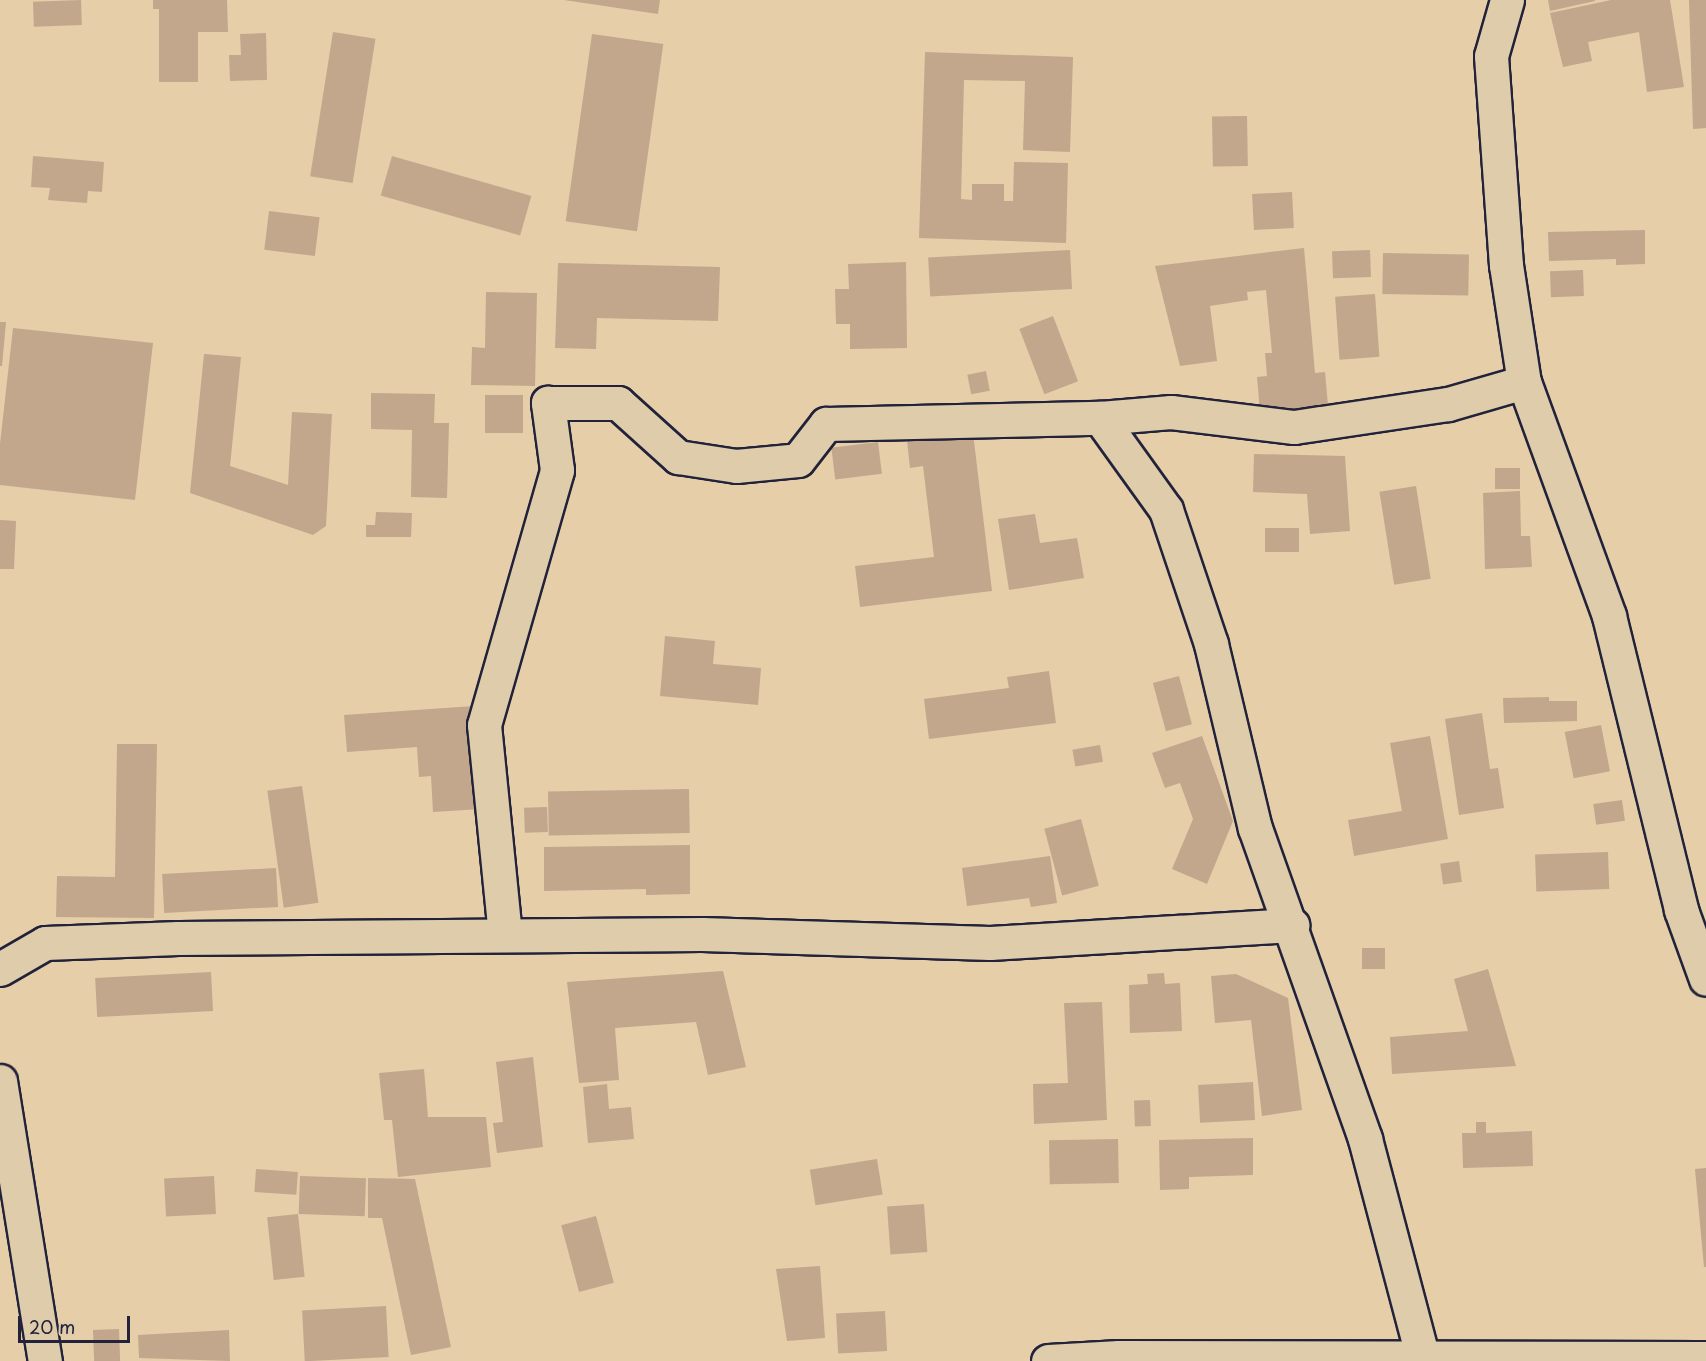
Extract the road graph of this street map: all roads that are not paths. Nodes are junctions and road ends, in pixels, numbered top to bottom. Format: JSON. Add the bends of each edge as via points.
{"nodes":[{"id":1,"x":1507,"y":0,"type":"edge"},
{"id":2,"x":1524,"y":382,"type":"junction"},
{"id":3,"x":1100,"y":418,"type":"junction"},
{"id":4,"x":1292,"y":925,"type":"junction"},
{"id":5,"x":505,"y":935,"type":"junction"},
{"id":6,"x":0,"y":969,"type":"edge"},
{"id":7,"x":1706,"y":979,"type":"edge"},
{"id":8,"x":0,"y":1081,"type":"edge"},
{"id":9,"x":1706,"y":1358,"type":"edge"},
{"id":10,"x":1423,"y":1359,"type":"junction"},
{"id":11,"x":45,"y":1361,"type":"edge"},
{"id":12,"x":1048,"y":1361,"type":"edge"}],
"edges":[{"from":1,"to":2,"type":"street","via":[[1491,56],[1506,265]]},
{"from":2,"to":3,"type":"street","via":[[1448,404],[1294,427],[1171,412]]},
{"from":2,"to":7,"type":"street","via":[[1609,616],[1682,910]]},
{"from":3,"to":4,"type":"street","via":[[1166,510],[1211,644],[1256,828]]},
{"from":3,"to":5,"type":"street","via":[[826,424],[798,460],[736,466],[678,457],[618,403],[548,403],[557,470],[484,725]]},
{"from":4,"to":5,"type":"street","via":[[990,943],[702,934]]},
{"from":4,"to":10,"type":"street","via":[[1365,1139]]},
{"from":5,"to":6,"type":"street","via":[[178,938],[45,944]]},
{"from":8,"to":11,"type":"street"},
{"from":9,"to":10,"type":"street"},
{"from":10,"to":12,"type":"street","via":[[1119,1357]]}]}
